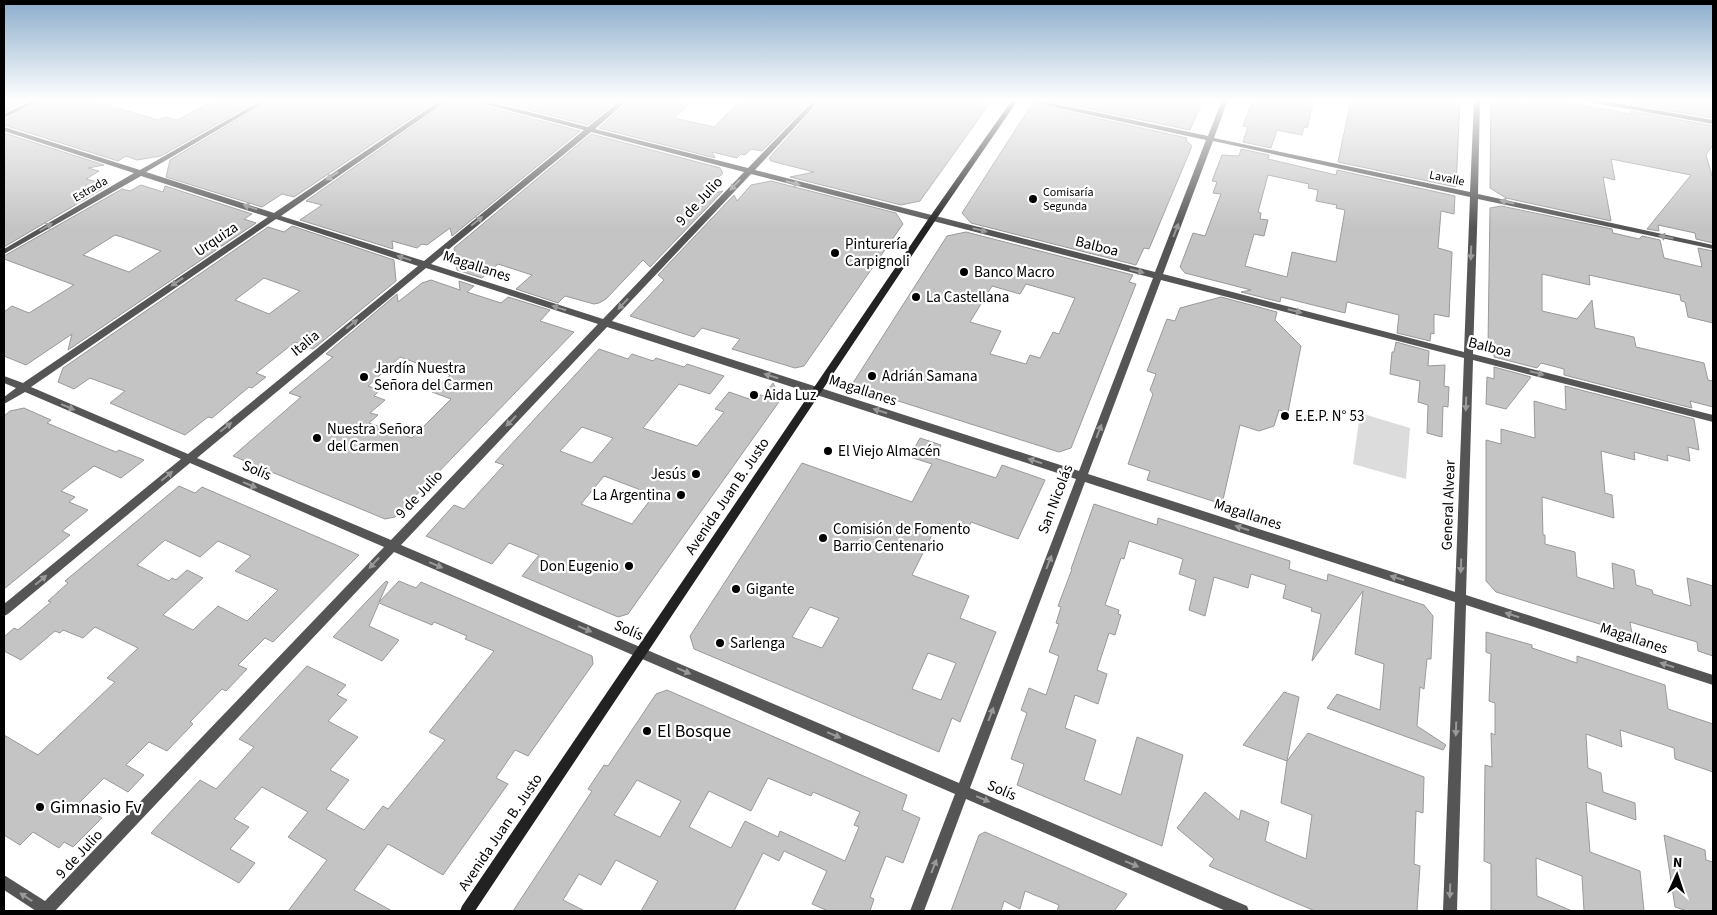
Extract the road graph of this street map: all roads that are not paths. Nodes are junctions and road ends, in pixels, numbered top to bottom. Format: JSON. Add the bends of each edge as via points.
{"nodes":[{"id":1,"x":48,"y":143,"type":"edge"},
{"id":2,"x":192,"y":143,"type":"edge"},
{"id":3,"x":382,"y":143,"type":"edge"},
{"id":4,"x":573,"y":143,"type":"edge"},
{"id":5,"x":638,"y":143,"type":"edge"},
{"id":6,"x":776,"y":143,"type":"edge"},
{"id":7,"x":985,"y":143,"type":"edge"},
{"id":8,"x":1208,"y":143,"type":"edge"},
{"id":9,"x":1232,"y":143,"type":"edge"},
{"id":10,"x":1475,"y":143,"type":"edge"},
{"id":11,"x":748,"y":171,"type":"junction"},
{"id":12,"x":141,"y":172,"type":"junction"},
{"id":13,"x":1473,"y":195,"type":"junction"},
{"id":14,"x":275,"y":215,"type":"junction"},
{"id":15,"x":932,"y":218,"type":"junction"},
{"id":16,"x":1713,"y":247,"type":"edge"},
{"id":17,"x":4,"y":252,"type":"edge"},
{"id":18,"x":424,"y":265,"type":"junction"},
{"id":19,"x":1158,"y":276,"type":"junction"},
{"id":20,"x":605,"y":322,"type":"junction"},
{"id":21,"x":1468,"y":355,"type":"junction"},
{"id":22,"x":4,"y":379,"type":"edge"},
{"id":23,"x":24,"y":388,"type":"junction"},
{"id":24,"x":818,"y":391,"type":"junction"},
{"id":25,"x":4,"y":401,"type":"edge"},
{"id":26,"x":1713,"y":419,"type":"edge"},
{"id":27,"x":188,"y":458,"type":"junction"},
{"id":28,"x":1082,"y":476,"type":"junction"},
{"id":29,"x":391,"y":546,"type":"junction"},
{"id":30,"x":1460,"y":598,"type":"junction"},
{"id":31,"x":4,"y":611,"type":"edge"},
{"id":32,"x":640,"y":652,"type":"junction"},
{"id":33,"x":1713,"y":680,"type":"edge"},
{"id":34,"x":962,"y":790,"type":"junction"},
{"id":35,"x":4,"y":882,"type":"edge"},
{"id":36,"x":46,"y":911,"type":"edge"},
{"id":37,"x":467,"y":911,"type":"edge"},
{"id":38,"x":917,"y":911,"type":"edge"},
{"id":39,"x":1242,"y":911,"type":"edge"},
{"id":40,"x":1450,"y":911,"type":"edge"}],
"edges":[{"from":1,"to":12,"type":"street","name":"Magallanes"},
{"from":2,"to":12,"type":"street","name":"Estrada"},
{"from":3,"to":14,"type":"street","name":"Urquiza","one_way":true},
{"from":18,"to":4,"type":"street","name":"Italia","one_way":true},
{"from":5,"to":11,"type":"street","name":"Balboa"},
{"from":6,"to":11,"type":"street","name":"9 de Julio"},
{"from":7,"to":15,"type":"main road","name":"Avenida Juan B. Justo"},
{"from":19,"to":8,"type":"street","name":"San Nicolás","one_way":true},
{"from":9,"to":13,"type":"street","name":"Lavalle"},
{"from":10,"to":13,"type":"street","name":"General Alvear"},
{"from":11,"to":15,"type":"street","name":"Balboa","one_way":true},
{"from":11,"to":20,"type":"street","name":"9 de Julio","one_way":true},
{"from":14,"to":12,"type":"street","name":"Magallanes","one_way":true},
{"from":17,"to":12,"type":"street","name":"Estrada","one_way":true},
{"from":16,"to":13,"type":"street","name":"Lavalle","one_way":true},
{"from":13,"to":21,"type":"street","name":"General Alvear","one_way":true},
{"from":18,"to":14,"type":"street","name":"Magallanes","one_way":true},
{"from":14,"to":23,"type":"street","name":"Urquiza","one_way":true},
{"from":15,"to":19,"type":"street","name":"Balboa","one_way":true},
{"from":15,"to":24,"type":"main road","name":"Avenida Juan B. Justo"},
{"from":20,"to":18,"type":"street","name":"Magallanes","one_way":true},
{"from":27,"to":18,"type":"street","name":"Italia","one_way":true},
{"from":19,"to":21,"type":"street","name":"Balboa","one_way":true},
{"from":28,"to":19,"type":"street","name":"San Nicolás","one_way":true},
{"from":24,"to":20,"type":"street","name":"Magallanes","one_way":true},
{"from":20,"to":29,"type":"street","name":"9 de Julio","one_way":true},
{"from":21,"to":26,"type":"street","name":"Balboa","one_way":true},
{"from":21,"to":30,"type":"street","name":"General Alvear","one_way":true},
{"from":22,"to":23,"type":"street","name":"Solís"},
{"from":23,"to":25,"type":"street","name":"Urquiza"},
{"from":23,"to":27,"type":"street","name":"Solís","one_way":true},
{"from":28,"to":24,"type":"street","name":"Magallanes","one_way":true},
{"from":24,"to":32,"type":"main road","name":"Avenida Juan B. Justo"},
{"from":27,"to":29,"type":"street","name":"Solís","one_way":true},
{"from":31,"to":27,"type":"street","name":"Italia","one_way":true},
{"from":30,"to":28,"type":"street","name":"Magallanes","one_way":true},
{"from":34,"to":28,"type":"street","name":"San Nicolás","one_way":true},
{"from":29,"to":32,"type":"street","name":"Solís","one_way":true},
{"from":29,"to":36,"type":"street","name":"9 de Julio","one_way":true},
{"from":33,"to":30,"type":"street","name":"Magallanes","one_way":true},
{"from":30,"to":40,"type":"street","name":"General Alvear","one_way":true},
{"from":32,"to":34,"type":"street","name":"Solís","one_way":true},
{"from":32,"to":37,"type":"main road","name":"Avenida Juan B. Justo"},
{"from":38,"to":34,"type":"street","name":"San Nicolás","one_way":true},
{"from":34,"to":39,"type":"street","name":"Solís","one_way":true},
{"from":36,"to":35,"type":"street","one_way":true}]}
